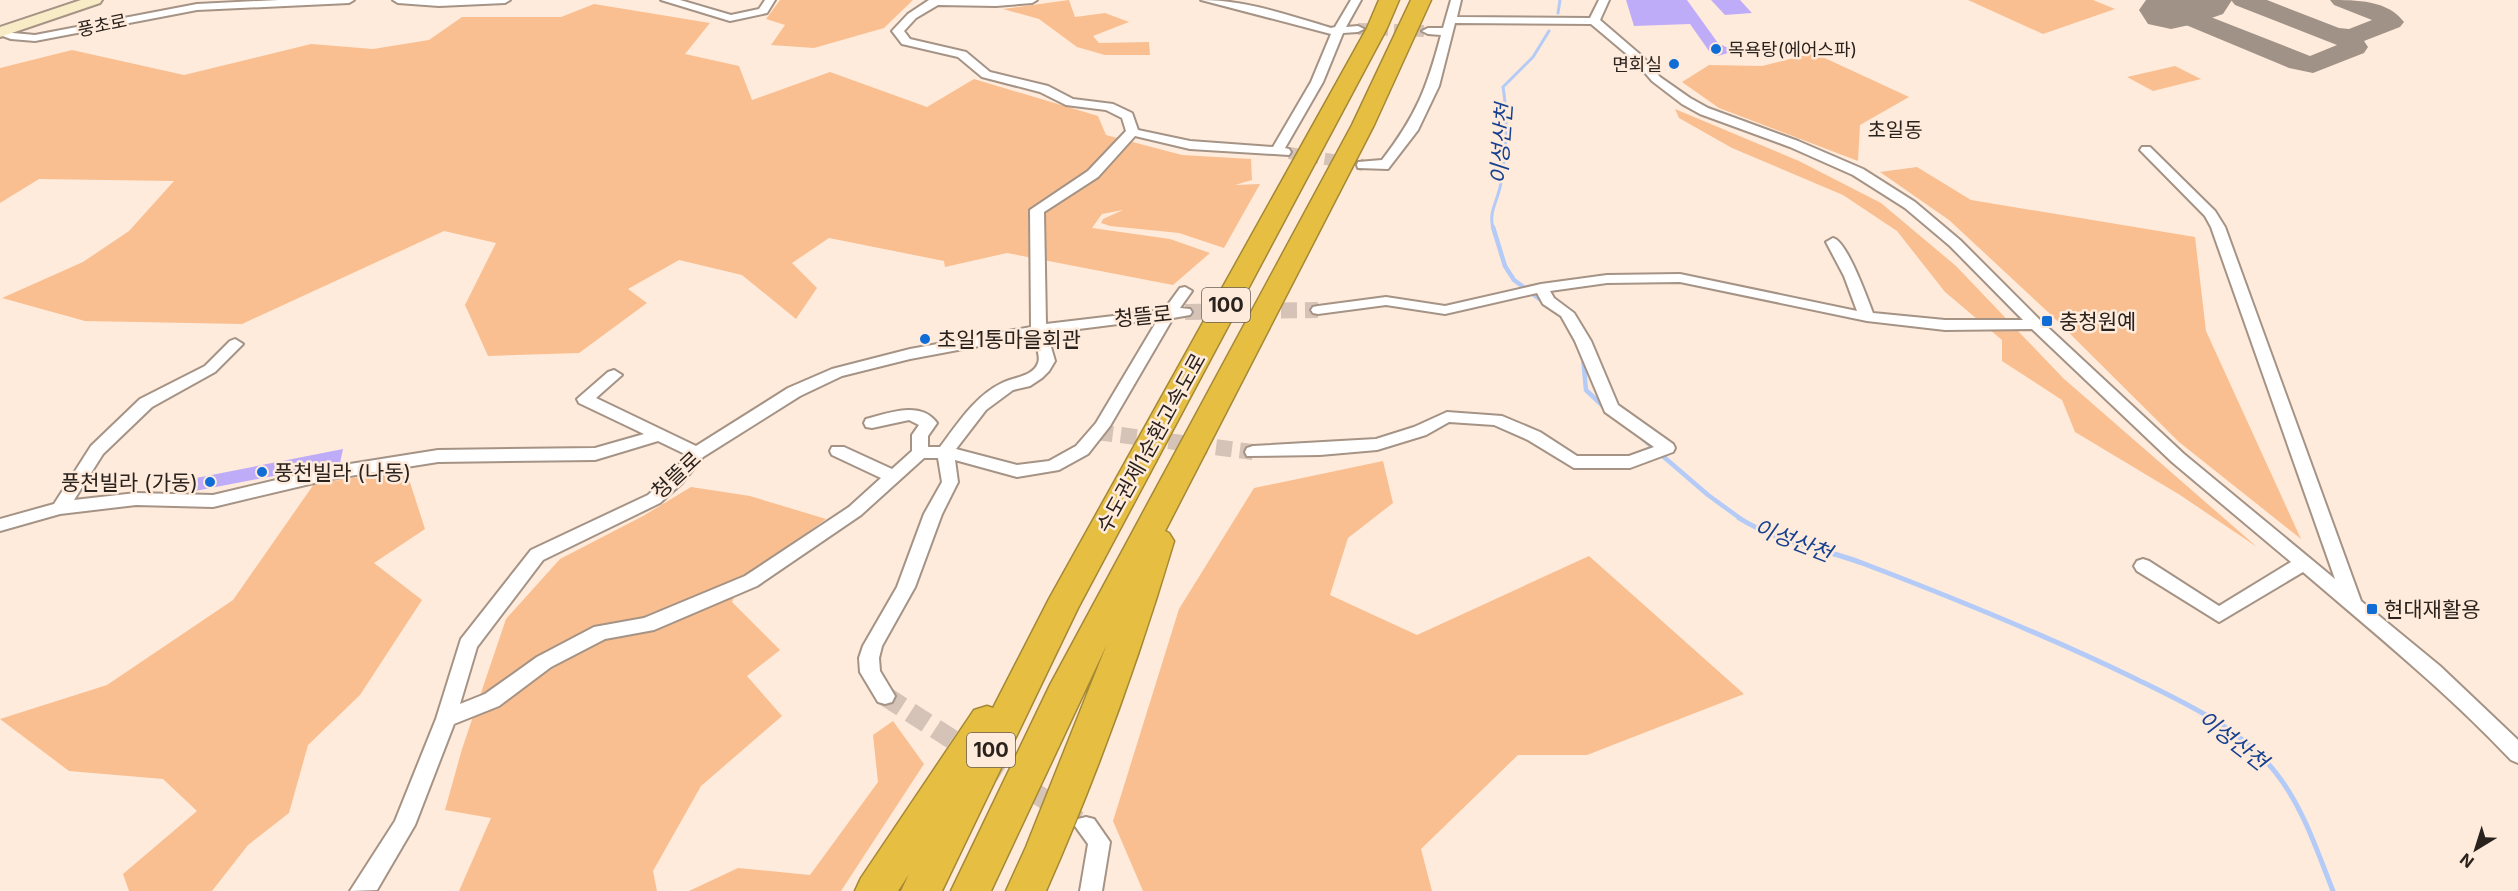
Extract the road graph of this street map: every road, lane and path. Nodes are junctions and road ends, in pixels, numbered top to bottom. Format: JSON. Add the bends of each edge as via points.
{"nodes":[{"id":1,"x":95,"y":0,"type":"edge"},
{"id":2,"x":299,"y":0,"type":"edge"},
{"id":3,"x":348,"y":0,"type":"edge"},
{"id":4,"x":398,"y":0,"type":"edge"},
{"id":5,"x":506,"y":0,"type":"edge"},
{"id":6,"x":666,"y":0,"type":"edge"},
{"id":7,"x":770,"y":0,"type":"edge"},
{"id":8,"x":1032,"y":0,"type":"edge"},
{"id":9,"x":1206,"y":0,"type":"edge"},
{"id":10,"x":1356,"y":0,"type":"edge"},
{"id":11,"x":1389,"y":0,"type":"edge"},
{"id":12,"x":1421,"y":0,"type":"edge"},
{"id":13,"x":1456,"y":0,"type":"edge"},
{"id":14,"x":1604,"y":0,"type":"edge"},
{"id":15,"x":934,"y":1,"type":"edge"},
{"id":16,"x":1249,"y":4,"type":"edge"},
{"id":17,"x":49,"y":16,"type":"junction"},
{"id":18,"x":1594,"y":21,"type":"junction"},
{"id":19,"x":1448,"y":26,"type":"junction"},
{"id":20,"x":1358,"y":29,"type":"tunnel mouth"},
{"id":21,"x":1340,"y":30,"type":"junction"},
{"id":22,"x":1428,"y":31,"type":"tunnel mouth"},
{"id":23,"x":0,"y":32,"type":"edge"},
{"id":24,"x":35,"y":38,"type":"junction"},
{"id":25,"x":1132,"y":132,"type":"junction"},
{"id":26,"x":2146,"y":150,"type":"dead end"},
{"id":27,"x":1363,"y":165,"type":"tunnel mouth"},
{"id":28,"x":1833,"y":242,"type":"dead end"},
{"id":29,"x":1541,"y":288,"type":"junction"},
{"id":30,"x":1185,"y":291,"type":"dead end"},
{"id":31,"x":1318,"y":310,"type":"tunnel mouth"},
{"id":32,"x":1176,"y":313,"type":"junction"},
{"id":33,"x":1867,"y":317,"type":"junction"},
{"id":34,"x":2036,"y":324,"type":"junction"},
{"id":35,"x":1039,"y":330,"type":"junction"},
{"id":36,"x":235,"y":344,"type":"dead end"},
{"id":37,"x":614,"y":375,"type":"dead end"},
{"id":38,"x":872,"y":423,"type":"dead end"},
{"id":39,"x":658,"y":435,"type":"junction"},
{"id":40,"x":838,"y":451,"type":"dead end"},
{"id":41,"x":945,"y":452,"type":"junction"},
{"id":42,"x":1253,"y":452,"type":"tunnel mouth"},
{"id":43,"x":697,"y":453,"type":"junction"},
{"id":44,"x":920,"y":453,"type":"junction"},
{"id":45,"x":1181,"y":466,"type":"junction"},
{"id":46,"x":892,"y":476,"type":"junction"},
{"id":47,"x":60,"y":508,"type":"junction"},
{"id":48,"x":0,"y":525,"type":"edge"},
{"id":49,"x":2304,"y":562,"type":"junction"},
{"id":50,"x":2143,"y":566,"type":"dead end"},
{"id":51,"x":2354,"y":603,"type":"junction"},
{"id":52,"x":1061,"y":608,"type":"junction"},
{"id":53,"x":885,"y":696,"type":"tunnel mouth"},
{"id":54,"x":446,"y":719,"type":"junction"},
{"id":55,"x":2518,"y":754,"type":"edge"},
{"id":56,"x":1086,"y":826,"type":"tunnel mouth"},
{"id":57,"x":361,"y":891,"type":"edge"},
{"id":58,"x":875,"y":891,"type":"edge"},
{"id":59,"x":921,"y":891,"type":"edge"},
{"id":60,"x":971,"y":891,"type":"edge"},
{"id":61,"x":1026,"y":891,"type":"edge"},
{"id":62,"x":1091,"y":891,"type":"edge"}],
"edges":[{"from":1,"to":17,"type":"main road"},
{"from":2,"to":3,"type":"street","name":"풍초로"},
{"from":2,"to":24,"type":"street","name":"풍초로","via":[[197,7]]},
{"from":4,"to":5,"type":"street"},
{"from":6,"to":7,"type":"street","via":[[730,18],[763,11]]},
{"from":8,"to":15,"type":"street"},
{"from":9,"to":16,"type":"street"},
{"from":10,"to":21,"type":"street"},
{"from":11,"to":52,"type":"highway","name":"수도권제1순환고속도로","number":"100"},
{"from":12,"to":45,"type":"highway","name":"수도권제1순환고속도로","number":"100","via":[[1363,125]]},
{"from":13,"to":19,"type":"street"},
{"from":14,"to":18,"type":"street"},
{"from":15,"to":25,"type":"street","via":[[898,31],[906,42],[962,54],[986,75],[1044,89],[1070,102],[1109,107],[1128,116]]},
{"from":16,"to":21,"type":"street","via":[[1331,31]]},
{"from":17,"to":23,"type":"main road"},
{"from":17,"to":24,"type":"main road","via":[[33,28]]},
{"from":18,"to":19,"type":"street"},
{"from":18,"to":34,"type":"street","via":[[1656,79],[1686,101],[1858,172],[1910,205],[1955,243]]},
{"from":19,"to":22,"type":"street"},
{"from":19,"to":27,"type":"street","via":[[1438,71],[1412,130],[1383,166]]},
{"from":20,"to":21,"type":"street"},
{"from":21,"to":25,"type":"street","via":[[1283,152],[1190,145]]},
{"from":23,"to":24,"type":"street","name":"풍초로"},
{"from":25,"to":35,"type":"street","via":[[1093,174],[1036,210]]},
{"from":26,"to":51,"type":"street","via":[[2210,214],[2218,227]]},
{"from":28,"to":33,"type":"street"},
{"from":29,"to":31,"type":"street","via":[[1445,310],[1386,301]]},
{"from":29,"to":33,"type":"street","via":[[1606,279],[1680,278]]},
{"from":29,"to":42,"type":"street","via":[[1548,301],[1567,313],[1611,408],[1667,448],[1630,462],[1574,462],[1534,436],[1496,420],[1447,417],[1420,431],[1377,444]]},
{"from":30,"to":32,"type":"street"},
{"from":32,"to":35,"type":"street","name":"청뜰로"},
{"from":32,"to":41,"type":"street","via":[[1082,450],[1053,466],[1017,471]]},
{"from":33,"to":34,"type":"street","via":[[1944,325]]},
{"from":34,"to":49,"type":"street","via":[[2178,458]]},
{"from":35,"to":41,"type":"street","via":[[1047,361],[1044,368],[980,406]]},
{"from":35,"to":43,"type":"street","name":"청뜰로","via":[[837,372],[794,392]]},
{"from":36,"to":47,"type":"street","via":[[210,369],[146,403],[97,450]]},
{"from":37,"to":39,"type":"street","via":[[585,399]]},
{"from":38,"to":44,"type":"street","via":[[910,414],[929,423],[920,435]]},
{"from":39,"to":43,"type":"street"},
{"from":39,"to":47,"type":"street","via":[[595,454],[438,456],[331,473],[213,501],[136,499]]},
{"from":40,"to":46,"type":"street"},
{"from":41,"to":44,"type":"street"},
{"from":41,"to":53,"type":"street","via":[[950,483],[933,514],[906,587],[869,658],[870,672]]},
{"from":43,"to":54,"type":"street","name":"청뜰로","via":[[654,499],[537,555],[468,644]]},
{"from":44,"to":46,"type":"street"},
{"from":45,"to":60,"type":"highway","name":"수도권제1순환고속도로","number":"100","via":[[1068,685]]},
{"from":45,"to":61,"type":"highway","via":[[1134,619]]},
{"from":46,"to":54,"type":"street","via":[[855,510],[752,581],[647,625],[601,632],[543,662],[492,700]]},
{"from":47,"to":48,"type":"street"},
{"from":49,"to":50,"type":"street","via":[[2219,615]]},
{"from":49,"to":51,"type":"street"},
{"from":51,"to":55,"type":"street","via":[[2482,716]]},
{"from":52,"to":58,"type":"highway"},
{"from":52,"to":59,"type":"highway","name":"수도권제1순환고속도로","number":"100"},
{"from":54,"to":57,"type":"street","name":"청뜰로","via":[[404,825]]},
{"from":56,"to":62,"type":"street","via":[[1099,842]]}]}
